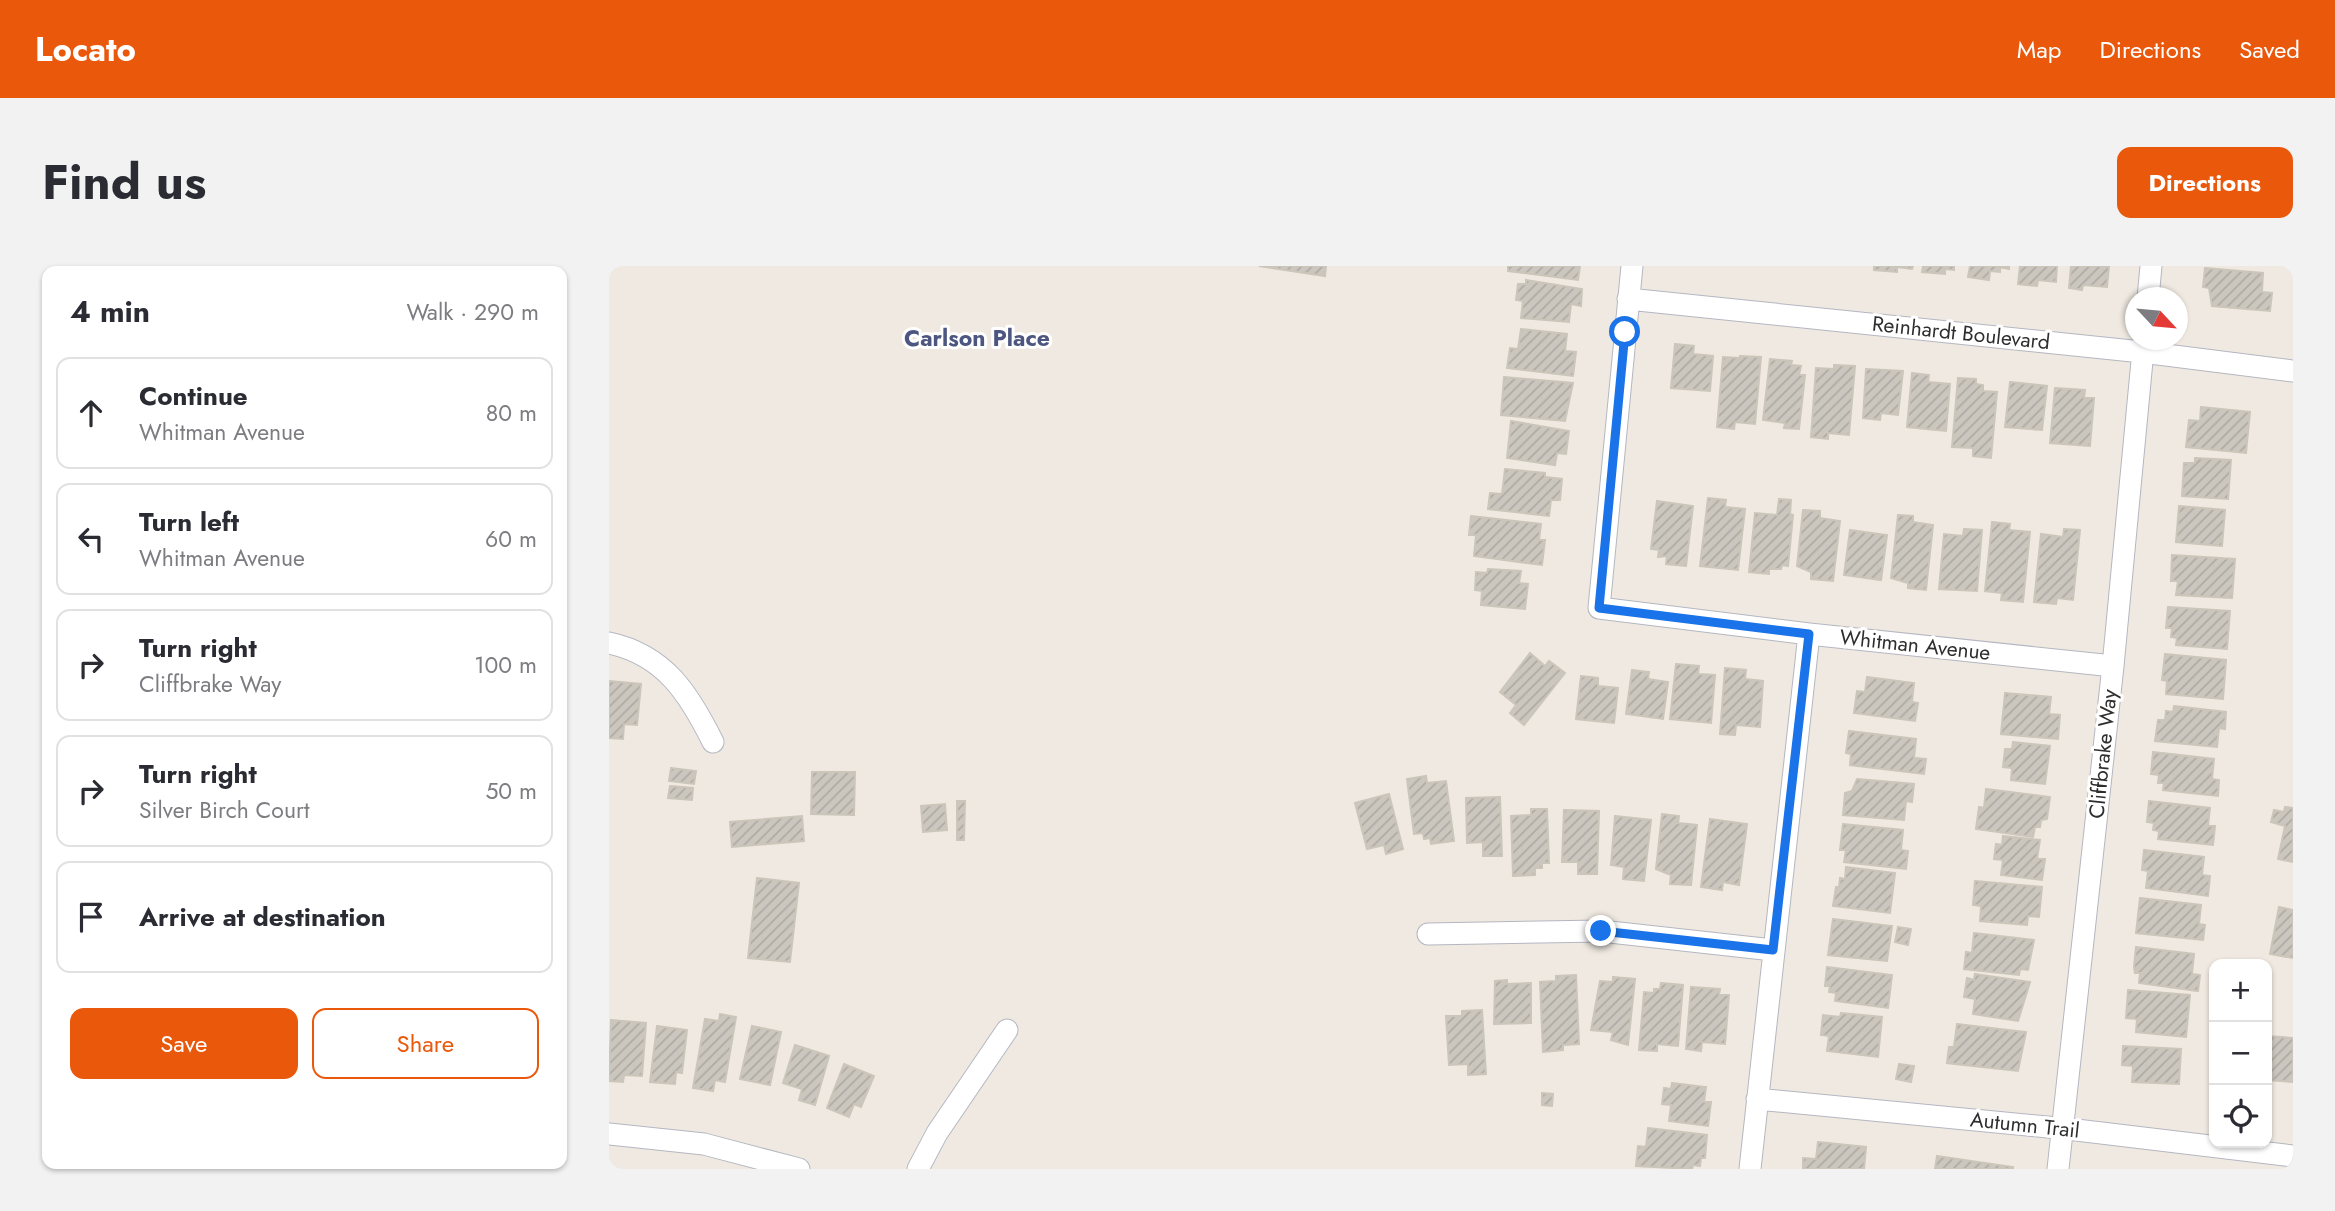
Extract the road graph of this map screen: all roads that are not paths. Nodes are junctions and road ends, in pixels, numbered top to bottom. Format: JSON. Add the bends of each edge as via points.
{"nodes":[{"id":1,"x":1632,"y":266,"type":"edge"},
{"id":2,"x":2151,"y":266,"type":"edge"},
{"id":3,"x":2149,"y":287,"type":"edge"},
{"id":4,"x":1628,"y":299,"type":"junction"},
{"id":5,"x":2125,"y":344,"type":"edge"},
{"id":6,"x":2143,"y":350,"type":"edge"},
{"id":7,"x":2167,"y":350,"type":"edge"},
{"id":8,"x":2293,"y":371,"type":"edge"},
{"id":9,"x":1809,"y":634,"type":"junction"},
{"id":10,"x":609,"y":643,"type":"edge"},
{"id":11,"x":2113,"y":666,"type":"junction"},
{"id":12,"x":713,"y":742,"type":"dead end"},
{"id":13,"x":1428,"y":934,"type":"dead end"},
{"id":14,"x":1773,"y":950,"type":"junction"},
{"id":15,"x":1007,"y":1030,"type":"dead end"},
{"id":16,"x":1757,"y":1099,"type":"junction"},
{"id":17,"x":2063,"y":1128,"type":"junction"},
{"id":18,"x":609,"y":1134,"type":"edge"},
{"id":19,"x":2293,"y":1156,"type":"edge"},
{"id":20,"x":799,"y":1169,"type":"edge"},
{"id":21,"x":918,"y":1169,"type":"edge"},
{"id":22,"x":1750,"y":1169,"type":"edge"},
{"id":23,"x":2058,"y":1169,"type":"edge"}],
"edges":[{"from":1,"to":4,"type":"street","name":"Whitman Avenue"},
{"from":2,"to":3,"type":"street"},
{"from":4,"to":5,"type":"street","name":"Reinhardt Boulevard"},
{"from":4,"to":9,"type":"street","name":"Whitman Avenue","via":[[1599,608]]},
{"from":6,"to":11,"type":"street","name":"Cliffbrake Way"},
{"from":7,"to":8,"type":"street","name":"Reinhardt Boulevard"},
{"from":9,"to":11,"type":"street","name":"Whitman Avenue"},
{"from":9,"to":14,"type":"street"},
{"from":10,"to":12,"type":"street","via":[[661,665],[693,702]]},
{"from":11,"to":17,"type":"street","name":"Cliffbrake Way"},
{"from":13,"to":14,"type":"street","via":[[1601,931]]},
{"from":14,"to":16,"type":"street"},
{"from":15,"to":21,"type":"street"},
{"from":16,"to":17,"type":"street","name":"Autumn Trail"},
{"from":16,"to":22,"type":"street"},
{"from":17,"to":19,"type":"street","name":"Autumn Trail"},
{"from":17,"to":23,"type":"street","name":"Cliffbrake Way"},
{"from":18,"to":20,"type":"street","via":[[704,1144]]}]}
